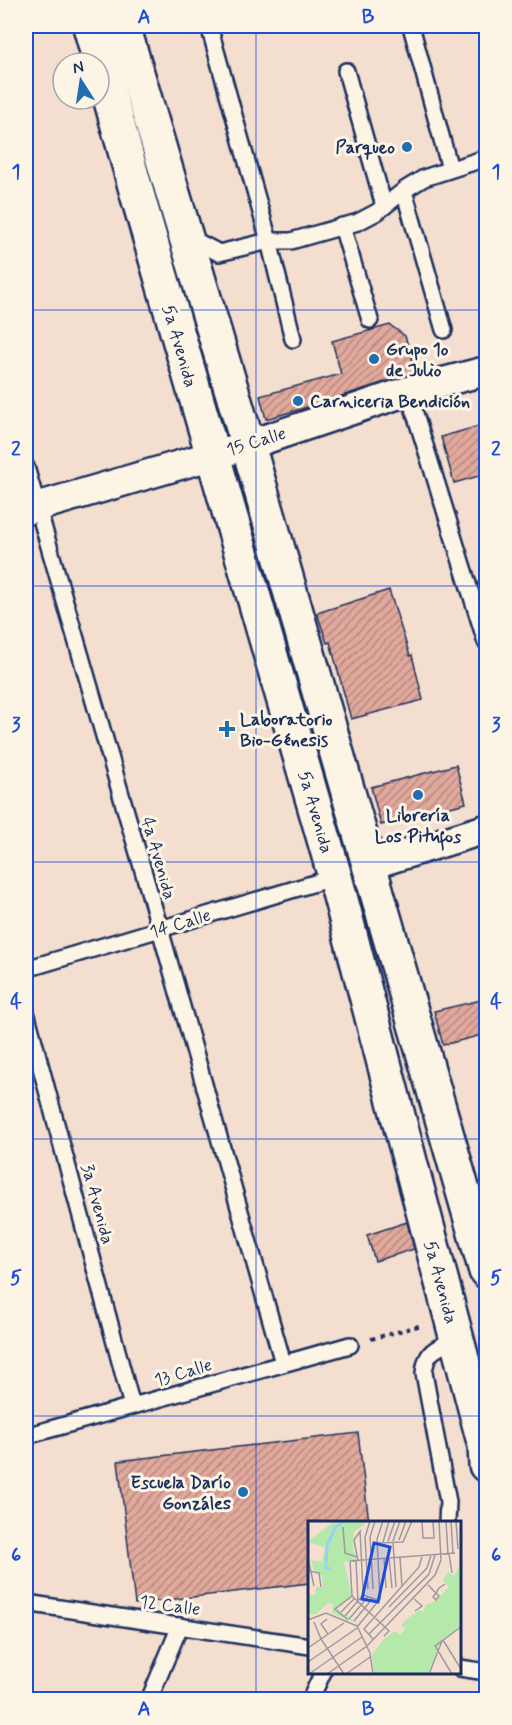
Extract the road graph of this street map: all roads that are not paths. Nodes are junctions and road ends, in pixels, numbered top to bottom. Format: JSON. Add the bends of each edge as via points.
{"nodes":[{"id":1,"x":90,"y":26,"type":"edge"},
{"id":2,"x":123,"y":26,"type":"edge"},
{"id":3,"x":209,"y":26,"type":"edge"},
{"id":4,"x":411,"y":26,"type":"edge"},
{"id":5,"x":346,"y":71,"type":"dead end"},
{"id":6,"x":486,"y":158,"type":"edge"},
{"id":7,"x":450,"y":169,"type":"junction"},
{"id":8,"x":404,"y":191,"type":"junction"},
{"id":9,"x":384,"y":206,"type":"junction"},
{"id":10,"x":342,"y":226,"type":"junction"},
{"id":11,"x":187,"y":236,"type":"junction"},
{"id":12,"x":269,"y":242,"type":"junction"},
{"id":13,"x":219,"y":253,"type":"junction"},
{"id":14,"x":201,"y":286,"type":"junction"},
{"id":15,"x":370,"y":320,"type":"dead end"},
{"id":16,"x":444,"y":330,"type":"dead end"},
{"id":17,"x":294,"y":339,"type":"dead end"},
{"id":18,"x":486,"y":371,"type":"edge"},
{"id":19,"x":408,"y":391,"type":"junction"},
{"id":20,"x":248,"y":444,"type":"junction"},
{"id":21,"x":212,"y":454,"type":"junction"},
{"id":22,"x":26,"y":467,"type":"edge"},
{"id":23,"x":31,"y":508,"type":"edge"},
{"id":24,"x":486,"y":642,"type":"edge"},
{"id":25,"x":486,"y":829,"type":"edge"},
{"id":26,"x":369,"y":865,"type":"junction"},
{"id":27,"x":335,"y":877,"type":"junction"},
{"id":28,"x":160,"y":929,"type":"junction"},
{"id":29,"x":26,"y":969,"type":"edge"},
{"id":30,"x":26,"y":1012,"type":"edge"},
{"id":31,"x":486,"y":1271,"type":"edge"},
{"id":32,"x":453,"y":1328,"type":"junction"},
{"id":33,"x":350,"y":1345,"type":"dead end"},
{"id":34,"x":283,"y":1364,"type":"junction"},
{"id":35,"x":132,"y":1406,"type":"junction"},
{"id":36,"x":26,"y":1436,"type":"edge"},
{"id":37,"x":486,"y":1465,"type":"edge"},
{"id":38,"x":447,"y":1521,"type":"edge"},
{"id":39,"x":26,"y":1604,"type":"edge"},
{"id":40,"x":180,"y":1626,"type":"junction"},
{"id":41,"x":308,"y":1646,"type":"edge"},
{"id":42,"x":461,"y":1668,"type":"edge"},
{"id":43,"x":486,"y":1672,"type":"edge"},
{"id":44,"x":322,"y":1674,"type":"edge"},
{"id":45,"x":149,"y":1700,"type":"edge"},
{"id":46,"x":310,"y":1700,"type":"edge"}],
"edges":[{"from":1,"to":21,"type":"street","name":"5a Avenida"},
{"from":2,"to":11,"type":"street","name":"5a Avenida"},
{"from":3,"to":12,"type":"lane"},
{"from":4,"to":7,"type":"lane"},
{"from":5,"to":9,"type":"lane"},
{"from":6,"to":7,"type":"lane"},
{"from":7,"to":8,"type":"lane","via":[[424,178]]},
{"from":8,"to":9,"type":"lane"},
{"from":8,"to":16,"type":"lane"},
{"from":9,"to":10,"type":"lane","via":[[358,222]]},
{"from":10,"to":12,"type":"lane","via":[[291,241]]},
{"from":10,"to":15,"type":"lane"},
{"from":11,"to":13,"type":"lane"},
{"from":11,"to":14,"type":"street","name":"5a Avenida"},
{"from":12,"to":13,"type":"lane"},
{"from":12,"to":17,"type":"lane"},
{"from":13,"to":14,"type":"lane"},
{"from":14,"to":20,"type":"street","name":"5a Avenida"},
{"from":18,"to":19,"type":"street","name":"15 Calle"},
{"from":19,"to":20,"type":"street","name":"15 Calle"},
{"from":19,"to":24,"type":"lane"},
{"from":20,"to":21,"type":"street","name":"15 Calle"},
{"from":20,"to":26,"type":"street","name":"5a Avenida"},
{"from":21,"to":23,"type":"street","name":"15 Calle"},
{"from":21,"to":27,"type":"street","name":"5a Avenida"},
{"from":22,"to":23,"type":"lane","name":"4a Avenida"},
{"from":23,"to":28,"type":"lane","name":"4a Avenida"},
{"from":25,"to":26,"type":"street"},
{"from":26,"to":31,"type":"street","name":"5a Avenida"},
{"from":27,"to":28,"type":"lane","name":"14 Calle"},
{"from":27,"to":32,"type":"street","name":"5a Avenida"},
{"from":28,"to":29,"type":"lane","name":"14 Calle"},
{"from":28,"to":34,"type":"lane","name":"4a Avenida"},
{"from":30,"to":35,"type":"lane","name":"3a Avenida"},
{"from":32,"to":37,"type":"street","name":"5a Avenida","via":[[485,1446]]},
{"from":32,"to":38,"type":"lane","via":[[425,1360],[424,1373],[448,1502]]},
{"from":33,"to":34,"type":"lane","name":"13 Calle"},
{"from":34,"to":35,"type":"lane","name":"13 Calle"},
{"from":35,"to":36,"type":"lane","name":"13 Calle"},
{"from":39,"to":40,"type":"lane","name":"12 Calle"},
{"from":40,"to":41,"type":"lane","name":"12 Calle"},
{"from":40,"to":45,"type":"lane"},
{"from":42,"to":43,"type":"lane"},
{"from":44,"to":46,"type":"lane"}]}
